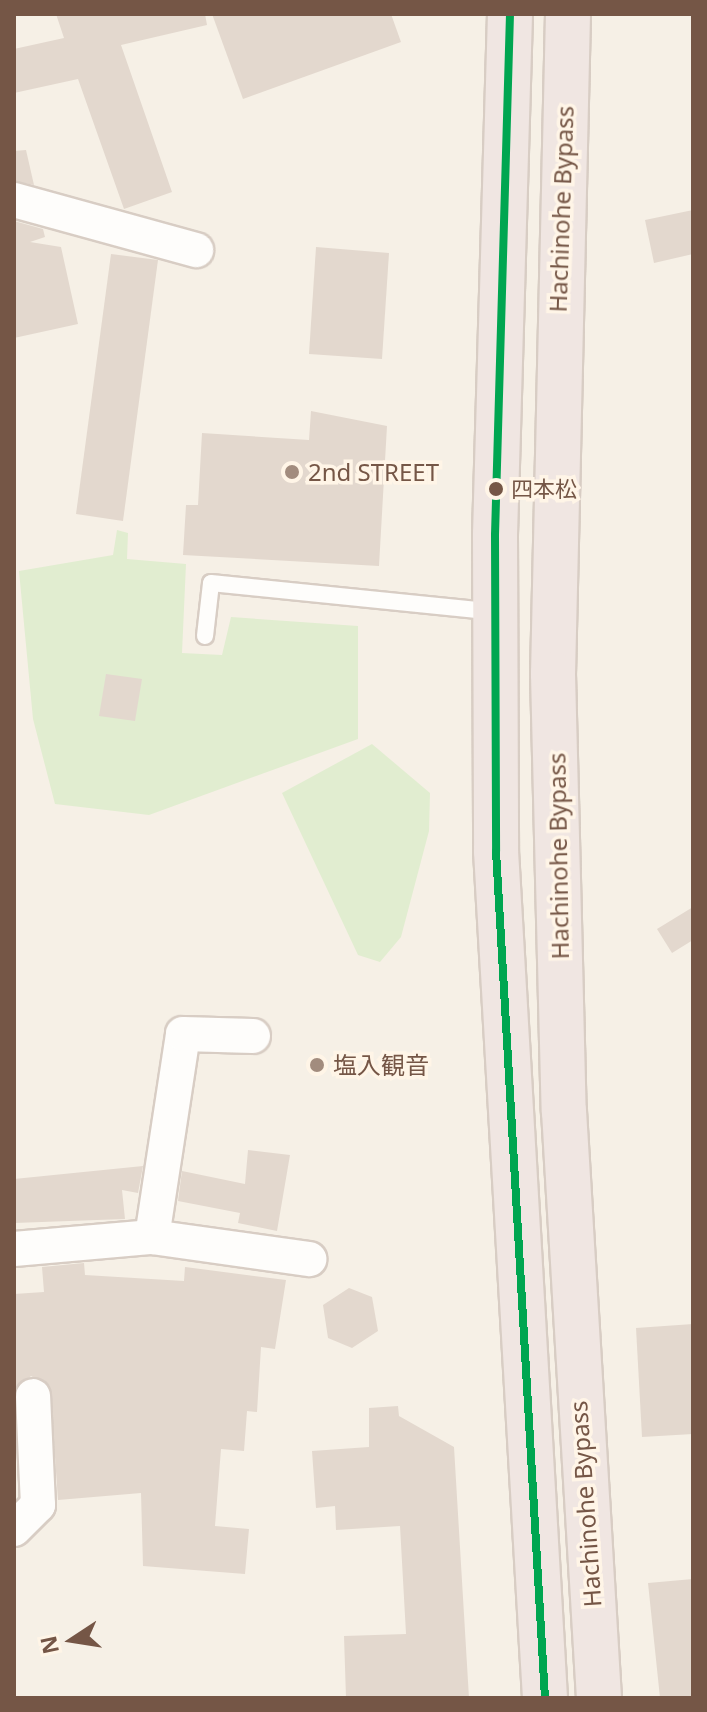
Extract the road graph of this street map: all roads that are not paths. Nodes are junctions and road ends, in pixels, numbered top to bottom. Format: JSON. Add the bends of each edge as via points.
{"nodes":[{"id":1,"x":510,"y":14,"type":"edge"},
{"id":2,"x":568,"y":14,"type":"edge"},
{"id":3,"x":14,"y":200,"type":"edge"},
{"id":4,"x":196,"y":250,"type":"dead end"},
{"id":5,"x":495,"y":612,"type":"junction"},
{"id":6,"x":205,"y":636,"type":"dead end"},
{"id":7,"x":253,"y":1036,"type":"dead end"},
{"id":8,"x":152,"y":1237,"type":"junction"},
{"id":9,"x":14,"y":1249,"type":"edge"},
{"id":10,"x":309,"y":1259,"type":"dead end"},
{"id":11,"x":33,"y":1396,"type":"dead end"},
{"id":12,"x":14,"y":1529,"type":"edge"},
{"id":13,"x":545,"y":1698,"type":"edge"},
{"id":14,"x":599,"y":1698,"type":"edge"}],
"edges":[{"from":1,"to":5,"type":"highway"},
{"from":2,"to":14,"type":"highway","name":"Hachinohe Bypass","via":[[553,674],[564,1111]]},
{"from":3,"to":4,"type":"street"},
{"from":5,"to":6,"type":"lane","via":[[211,583]]},
{"from":5,"to":13,"type":"highway","via":[[508,1157]]},
{"from":7,"to":8,"type":"street","via":[[183,1034]]},
{"from":8,"to":9,"type":"street"},
{"from":8,"to":10,"type":"street"},
{"from":11,"to":12,"type":"street","via":[[38,1505]]}]}
